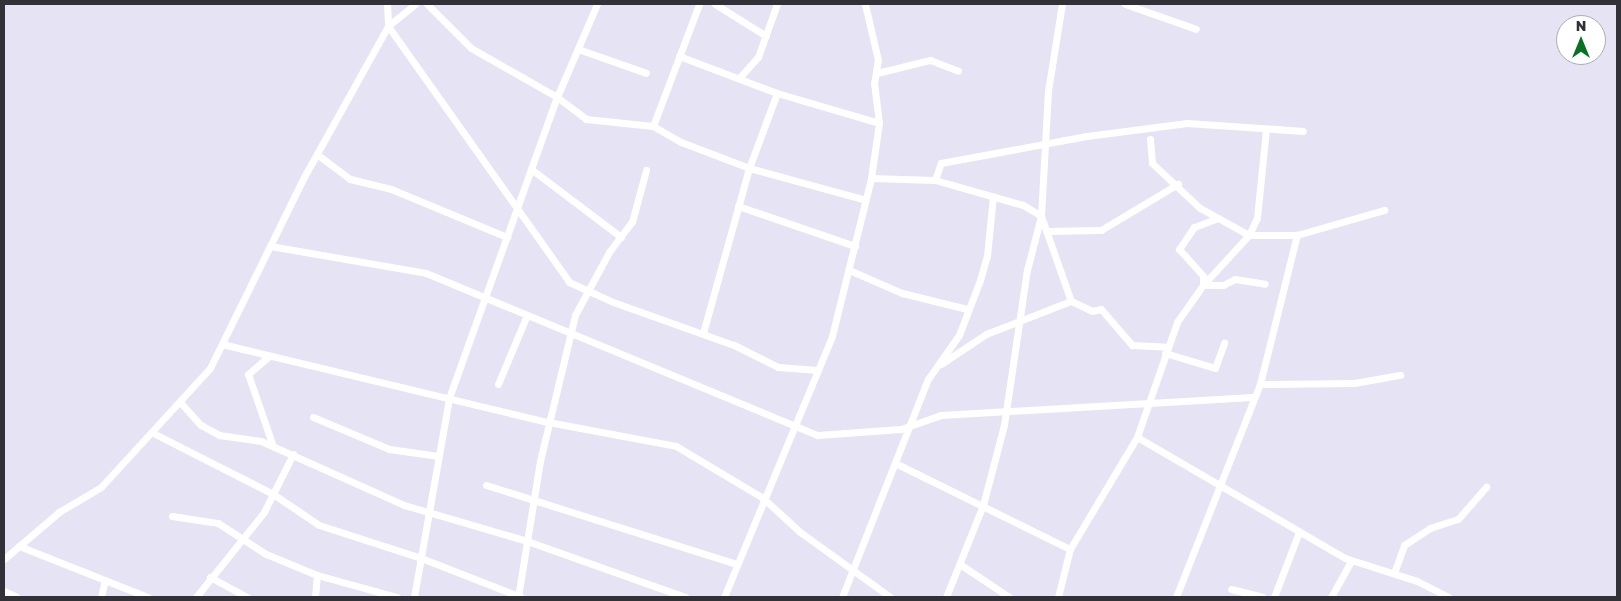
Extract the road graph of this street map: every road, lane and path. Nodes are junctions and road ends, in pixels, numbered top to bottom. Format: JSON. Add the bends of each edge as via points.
{"nodes":[{"id":1,"x":387,"y":4,"type":"edge"},
{"id":2,"x":415,"y":4,"type":"edge"},
{"id":3,"x":427,"y":4,"type":"edge"},
{"id":4,"x":597,"y":4,"type":"edge"},
{"id":5,"x":699,"y":4,"type":"edge"},
{"id":6,"x":715,"y":4,"type":"edge"},
{"id":7,"x":777,"y":4,"type":"edge"},
{"id":8,"x":865,"y":4,"type":"edge"},
{"id":9,"x":1062,"y":4,"type":"edge"},
{"id":10,"x":1125,"y":4,"type":"edge"},
{"id":11,"x":388,"y":26,"type":"junction"},
{"id":12,"x":1196,"y":30,"type":"dead end"},
{"id":13,"x":766,"y":36,"type":"junction"},
{"id":14,"x":578,"y":48,"type":"junction"},
{"id":15,"x":679,"y":56,"type":"junction"},
{"id":16,"x":958,"y":71,"type":"dead end"},
{"id":17,"x":646,"y":72,"type":"dead end"},
{"id":18,"x":877,"y":73,"type":"junction"},
{"id":19,"x":740,"y":76,"type":"junction"},
{"id":20,"x":777,"y":93,"type":"junction"},
{"id":21,"x":557,"y":97,"type":"junction"},
{"id":22,"x":879,"y":123,"type":"junction"},
{"id":23,"x":654,"y":126,"type":"junction"},
{"id":24,"x":1266,"y":129,"type":"junction"},
{"id":25,"x":1303,"y":131,"type":"dead end"},
{"id":26,"x":1150,"y":139,"type":"dead end"},
{"id":27,"x":1045,"y":144,"type":"junction"},
{"id":28,"x":318,"y":155,"type":"junction"},
{"id":29,"x":749,"y":168,"type":"junction"},
{"id":30,"x":531,"y":169,"type":"junction"},
{"id":31,"x":646,"y":170,"type":"dead end"},
{"id":32,"x":871,"y":178,"type":"junction"},
{"id":33,"x":935,"y":180,"type":"junction"},
{"id":34,"x":1178,"y":184,"type":"junction"},
{"id":35,"x":993,"y":196,"type":"junction"},
{"id":36,"x":866,"y":200,"type":"junction"},
{"id":37,"x":738,"y":206,"type":"junction"},
{"id":38,"x":1384,"y":210,"type":"dead end"},
{"id":39,"x":516,"y":211,"type":"junction"},
{"id":40,"x":1041,"y":216,"type":"junction"},
{"id":41,"x":1218,"y":218,"type":"junction"},
{"id":42,"x":1046,"y":231,"type":"junction"},
{"id":43,"x":1249,"y":235,"type":"junction"},
{"id":44,"x":1297,"y":235,"type":"junction"},
{"id":45,"x":507,"y":237,"type":"junction"},
{"id":46,"x":621,"y":237,"type":"junction"},
{"id":47,"x":270,"y":246,"type":"junction"},
{"id":48,"x":855,"y":246,"type":"junction"},
{"id":49,"x":849,"y":270,"type":"junction"},
{"id":50,"x":1203,"y":284,"type":"junction"},
{"id":51,"x":1265,"y":284,"type":"dead end"},
{"id":52,"x":586,"y":292,"type":"junction"},
{"id":53,"x":486,"y":296,"type":"junction"},
{"id":54,"x":1071,"y":301,"type":"junction"},
{"id":55,"x":967,"y":309,"type":"junction"},
{"id":56,"x":527,"y":315,"type":"junction"},
{"id":57,"x":1019,"y":321,"type":"junction"},
{"id":58,"x":572,"y":333,"type":"junction"},
{"id":59,"x":703,"y":333,"type":"junction"},
{"id":60,"x":1224,"y":343,"type":"dead end"},
{"id":61,"x":222,"y":344,"type":"junction"},
{"id":62,"x":1166,"y":350,"type":"junction"},
{"id":63,"x":269,"y":356,"type":"junction"},
{"id":64,"x":939,"y":366,"type":"junction"},
{"id":65,"x":818,"y":370,"type":"junction"},
{"id":66,"x":1400,"y":375,"type":"dead end"},
{"id":67,"x":498,"y":384,"type":"dead end"},
{"id":68,"x":1260,"y":384,"type":"junction"},
{"id":69,"x":1252,"y":397,"type":"junction"},
{"id":70,"x":448,"y":398,"type":"junction"},
{"id":71,"x":1150,"y":401,"type":"junction"},
{"id":72,"x":180,"y":402,"type":"junction"},
{"id":73,"x":1007,"y":411,"type":"junction"},
{"id":74,"x":313,"y":417,"type":"dead end"},
{"id":75,"x":548,"y":422,"type":"junction"},
{"id":76,"x":794,"y":426,"type":"junction"},
{"id":77,"x":909,"y":426,"type":"junction"},
{"id":78,"x":153,"y":433,"type":"junction"},
{"id":79,"x":1137,"y":437,"type":"junction"},
{"id":80,"x":274,"y":446,"type":"junction"},
{"id":81,"x":293,"y":454,"type":"junction"},
{"id":82,"x":439,"y":456,"type":"junction"},
{"id":83,"x":895,"y":463,"type":"junction"},
{"id":84,"x":486,"y":485,"type":"dead end"},
{"id":85,"x":1219,"y":486,"type":"junction"},
{"id":86,"x":1486,"y":487,"type":"dead end"},
{"id":87,"x":273,"y":494,"type":"junction"},
{"id":88,"x":533,"y":498,"type":"junction"},
{"id":89,"x":763,"y":498,"type":"junction"},
{"id":90,"x":983,"y":505,"type":"junction"},
{"id":91,"x":430,"y":510,"type":"junction"},
{"id":92,"x":172,"y":516,"type":"dead end"},
{"id":93,"x":1299,"y":532,"type":"junction"},
{"id":94,"x":242,"y":536,"type":"junction"},
{"id":95,"x":527,"y":542,"type":"junction"},
{"id":96,"x":19,"y":546,"type":"junction"},
{"id":97,"x":1070,"y":549,"type":"junction"},
{"id":98,"x":421,"y":558,"type":"junction"},
{"id":99,"x":4,"y":559,"type":"edge"},
{"id":100,"x":1351,"y":561,"type":"junction"},
{"id":101,"x":737,"y":564,"type":"junction"},
{"id":102,"x":961,"y":566,"type":"junction"},
{"id":103,"x":856,"y":572,"type":"junction"},
{"id":104,"x":1394,"y":573,"type":"junction"},
{"id":105,"x":317,"y":575,"type":"junction"},
{"id":106,"x":210,"y":577,"type":"junction"},
{"id":107,"x":105,"y":580,"type":"junction"},
{"id":108,"x":1231,"y":589,"type":"dead end"},
{"id":109,"x":4,"y":591,"type":"edge"},
{"id":110,"x":17,"y":597,"type":"edge"},
{"id":111,"x":101,"y":597,"type":"edge"},
{"id":112,"x":148,"y":597,"type":"edge"},
{"id":113,"x":196,"y":597,"type":"edge"},
{"id":114,"x":247,"y":597,"type":"edge"},
{"id":115,"x":315,"y":597,"type":"edge"},
{"id":116,"x":397,"y":597,"type":"edge"},
{"id":117,"x":414,"y":597,"type":"edge"},
{"id":118,"x":519,"y":597,"type":"edge"},
{"id":119,"x":685,"y":597,"type":"edge"},
{"id":120,"x":724,"y":597,"type":"edge"},
{"id":121,"x":842,"y":597,"type":"edge"},
{"id":122,"x":890,"y":597,"type":"edge"},
{"id":123,"x":946,"y":597,"type":"edge"},
{"id":124,"x":1009,"y":597,"type":"edge"},
{"id":125,"x":1058,"y":597,"type":"edge"},
{"id":126,"x":1176,"y":597,"type":"edge"},
{"id":127,"x":1262,"y":597,"type":"edge"},
{"id":128,"x":1274,"y":597,"type":"edge"},
{"id":129,"x":1332,"y":597,"type":"edge"},
{"id":130,"x":1448,"y":597,"type":"edge"}],
"edges":[{"from":1,"to":11,"type":"street"},
{"from":2,"to":11,"type":"street"},
{"from":3,"to":21,"type":"street","via":[[471,48]]},
{"from":4,"to":14,"type":"street"},
{"from":5,"to":15,"type":"street"},
{"from":6,"to":13,"type":"street"},
{"from":7,"to":13,"type":"street"},
{"from":8,"to":18,"type":"street"},
{"from":9,"to":27,"type":"street"},
{"from":10,"to":12,"type":"street"},
{"from":11,"to":28,"type":"street"},
{"from":11,"to":39,"type":"street"},
{"from":13,"to":19,"type":"street","via":[[758,57]]},
{"from":14,"to":17,"type":"street"},
{"from":14,"to":21,"type":"street"},
{"from":15,"to":19,"type":"street"},
{"from":15,"to":23,"type":"street"},
{"from":16,"to":18,"type":"street","via":[[930,60]]},
{"from":18,"to":22,"type":"street"},
{"from":19,"to":20,"type":"street"},
{"from":20,"to":22,"type":"street"},
{"from":20,"to":29,"type":"street"},
{"from":21,"to":23,"type":"street","via":[[586,119]]},
{"from":21,"to":30,"type":"street"},
{"from":22,"to":32,"type":"street"},
{"from":23,"to":29,"type":"street","via":[[681,142]]},
{"from":24,"to":25,"type":"street"},
{"from":24,"to":27,"type":"street","via":[[1187,123]]},
{"from":24,"to":43,"type":"street","via":[[1256,218]]},
{"from":26,"to":34,"type":"street","via":[[1152,163]]},
{"from":27,"to":33,"type":"street","via":[[941,163]]},
{"from":27,"to":40,"type":"street"},
{"from":28,"to":45,"type":"street","via":[[350,179],[391,190]]},
{"from":28,"to":47,"type":"street"},
{"from":29,"to":36,"type":"street"},
{"from":29,"to":37,"type":"street"},
{"from":30,"to":39,"type":"street"},
{"from":30,"to":46,"type":"street"},
{"from":31,"to":46,"type":"street","via":[[636,215]]},
{"from":32,"to":33,"type":"street"},
{"from":32,"to":36,"type":"street"},
{"from":33,"to":35,"type":"street"},
{"from":34,"to":41,"type":"street"},
{"from":34,"to":42,"type":"street","via":[[1101,230]]},
{"from":35,"to":40,"type":"street"},
{"from":35,"to":55,"type":"street","via":[[987,256]]},
{"from":36,"to":48,"type":"street"},
{"from":37,"to":48,"type":"street"},
{"from":37,"to":59,"type":"street"},
{"from":38,"to":44,"type":"street"},
{"from":39,"to":45,"type":"street"},
{"from":39,"to":52,"type":"street","via":[[569,282]]},
{"from":40,"to":42,"type":"street"},
{"from":40,"to":57,"type":"street"},
{"from":41,"to":43,"type":"street"},
{"from":41,"to":50,"type":"street","via":[[1194,227],[1179,249],[1203,276]]},
{"from":42,"to":54,"type":"street"},
{"from":43,"to":44,"type":"street"},
{"from":43,"to":50,"type":"street"},
{"from":44,"to":68,"type":"street"},
{"from":45,"to":53,"type":"street"},
{"from":46,"to":52,"type":"street"},
{"from":47,"to":53,"type":"street","via":[[426,273]]},
{"from":47,"to":61,"type":"street"},
{"from":48,"to":49,"type":"street"},
{"from":49,"to":55,"type":"street","via":[[902,292]]},
{"from":49,"to":65,"type":"street","via":[[832,336]]},
{"from":50,"to":51,"type":"street","via":[[1223,285],[1235,279]]},
{"from":50,"to":62,"type":"street","via":[[1182,313]]},
{"from":52,"to":58,"type":"street"},
{"from":52,"to":59,"type":"street"},
{"from":53,"to":56,"type":"street"},
{"from":53,"to":70,"type":"street"},
{"from":54,"to":57,"type":"street"},
{"from":54,"to":62,"type":"street","via":[[1092,311],[1101,308],[1132,344]]},
{"from":55,"to":64,"type":"street","via":[[959,335]]},
{"from":56,"to":58,"type":"street"},
{"from":56,"to":67,"type":"street"},
{"from":57,"to":64,"type":"street","via":[[986,334]]},
{"from":57,"to":73,"type":"street"},
{"from":58,"to":75,"type":"street"},
{"from":58,"to":76,"type":"street"},
{"from":59,"to":65,"type":"street","via":[[778,367]]},
{"from":60,"to":62,"type":"street","via":[[1215,368]]},
{"from":61,"to":63,"type":"street"},
{"from":61,"to":72,"type":"street","via":[[210,368]]},
{"from":62,"to":71,"type":"street"},
{"from":63,"to":70,"type":"street"},
{"from":63,"to":80,"type":"street","via":[[248,374]]},
{"from":64,"to":77,"type":"street","via":[[928,379]]},
{"from":65,"to":76,"type":"street"},
{"from":66,"to":68,"type":"street","via":[[1354,383]]},
{"from":68,"to":69,"type":"street"},
{"from":69,"to":71,"type":"street"},
{"from":69,"to":85,"type":"street"},
{"from":70,"to":75,"type":"street"},
{"from":70,"to":82,"type":"street"},
{"from":71,"to":73,"type":"street"},
{"from":71,"to":79,"type":"street"},
{"from":72,"to":78,"type":"street"},
{"from":72,"to":80,"type":"street","via":[[201,425],[219,435]]},
{"from":73,"to":77,"type":"street","via":[[941,415]]},
{"from":73,"to":90,"type":"street"},
{"from":74,"to":82,"type":"street","via":[[389,448]]},
{"from":75,"to":88,"type":"street"},
{"from":75,"to":89,"type":"street","via":[[676,446]]},
{"from":76,"to":77,"type":"street","via":[[836,436]]},
{"from":76,"to":89,"type":"street"},
{"from":77,"to":83,"type":"street"},
{"from":78,"to":87,"type":"street"},
{"from":78,"to":96,"type":"street","via":[[101,487],[59,512]]},
{"from":79,"to":85,"type":"street"},
{"from":79,"to":97,"type":"street"},
{"from":80,"to":81,"type":"street"},
{"from":81,"to":87,"type":"street"},
{"from":81,"to":91,"type":"street","via":[[342,481]]},
{"from":82,"to":91,"type":"street"},
{"from":83,"to":90,"type":"street"},
{"from":83,"to":103,"type":"street"},
{"from":84,"to":88,"type":"street"},
{"from":85,"to":93,"type":"street"},
{"from":85,"to":126,"type":"street"},
{"from":86,"to":104,"type":"street","via":[[1458,519],[1430,528],[1404,545]]},
{"from":87,"to":94,"type":"street","via":[[259,520]]},
{"from":87,"to":98,"type":"street","via":[[319,526]]},
{"from":88,"to":95,"type":"street"},
{"from":88,"to":101,"type":"street"},
{"from":89,"to":101,"type":"street"},
{"from":89,"to":103,"type":"street","via":[[800,532]]},
{"from":90,"to":97,"type":"street"},
{"from":90,"to":102,"type":"street"},
{"from":91,"to":95,"type":"street"},
{"from":91,"to":98,"type":"street"},
{"from":92,"to":94,"type":"street","via":[[202,518]]},
{"from":93,"to":100,"type":"street"},
{"from":93,"to":128,"type":"street"},
{"from":94,"to":105,"type":"street","via":[[266,554]]},
{"from":94,"to":106,"type":"street"},
{"from":95,"to":118,"type":"street"},
{"from":95,"to":119,"type":"street"},
{"from":96,"to":99,"type":"street"},
{"from":96,"to":107,"type":"street"},
{"from":97,"to":125,"type":"street"},
{"from":98,"to":117,"type":"street"},
{"from":98,"to":118,"type":"street"},
{"from":100,"to":104,"type":"street"},
{"from":100,"to":129,"type":"street"},
{"from":101,"to":120,"type":"street"},
{"from":102,"to":123,"type":"street"},
{"from":102,"to":124,"type":"street"},
{"from":103,"to":121,"type":"street"},
{"from":103,"to":122,"type":"street"},
{"from":104,"to":130,"type":"street"},
{"from":105,"to":115,"type":"street"},
{"from":105,"to":116,"type":"street"},
{"from":106,"to":113,"type":"street"},
{"from":106,"to":114,"type":"street"},
{"from":107,"to":111,"type":"street"},
{"from":107,"to":112,"type":"street"},
{"from":108,"to":127,"type":"street"},
{"from":109,"to":110,"type":"street"}]}
